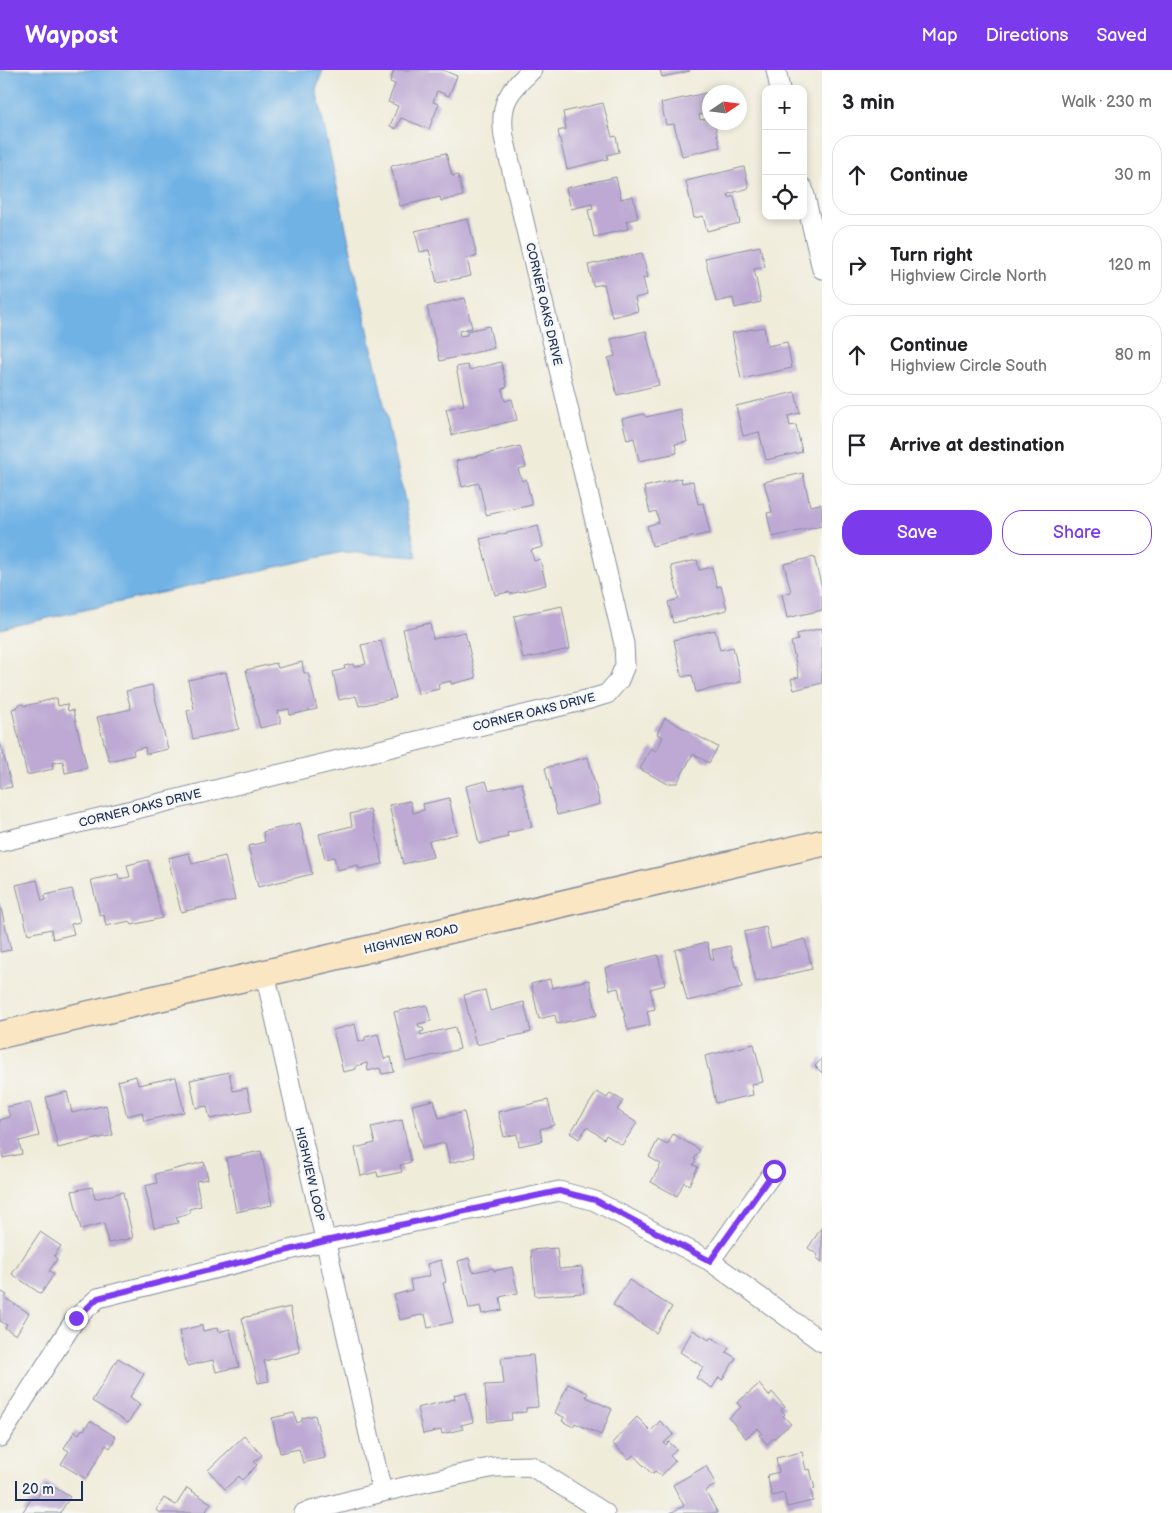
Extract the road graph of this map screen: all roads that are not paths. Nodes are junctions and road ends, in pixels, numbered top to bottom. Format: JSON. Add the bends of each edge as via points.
{"nodes":[{"id":1,"x":532,"y":70,"type":"edge"},
{"id":2,"x":776,"y":70,"type":"edge"},
{"id":3,"x":779,"y":85,"type":"edge"},
{"id":4,"x":807,"y":205,"type":"edge"},
{"id":5,"x":822,"y":269,"type":"edge"},
{"id":6,"x":0,"y":842,"type":"edge"},
{"id":7,"x":822,"y":843,"type":"edge"},
{"id":8,"x":265,"y":974,"type":"junction"},
{"id":9,"x":0,"y":1036,"type":"edge"},
{"id":10,"x":774,"y":1171,"type":"dead end"},
{"id":11,"x":325,"y":1241,"type":"junction"},
{"id":12,"x":710,"y":1261,"type":"junction"},
{"id":13,"x":822,"y":1342,"type":"edge"},
{"id":14,"x":1,"y":1435,"type":"edge"},
{"id":15,"x":382,"y":1492,"type":"junction"},
{"id":16,"x":304,"y":1513,"type":"edge"},
{"id":17,"x":606,"y":1513,"type":"edge"}],
"edges":[{"from":1,"to":6,"type":"street","name":"CORNER OAKS DRIVE","via":[[509,94],[502,121],[624,644],[625,665],[619,680],[606,694],[590,699]]},
{"from":2,"to":3,"type":"street"},
{"from":4,"to":5,"type":"street"},
{"from":7,"to":8,"type":"street","name":"HIGHVIEW ROAD"},
{"from":8,"to":9,"type":"street","name":"HIGHVIEW ROAD"},
{"from":8,"to":11,"type":"street","name":"HIGHVIEW LOOP"},
{"from":10,"to":12,"type":"street"},
{"from":11,"to":12,"type":"street","via":[[559,1191],[595,1200]]},
{"from":11,"to":14,"type":"street","via":[[98,1298],[76,1318]]},
{"from":11,"to":15,"type":"street","name":"HIGHVIEW LOOP"},
{"from":12,"to":13,"type":"street"},
{"from":15,"to":16,"type":"street"},
{"from":15,"to":17,"type":"street","via":[[494,1467],[531,1466]]}]}
